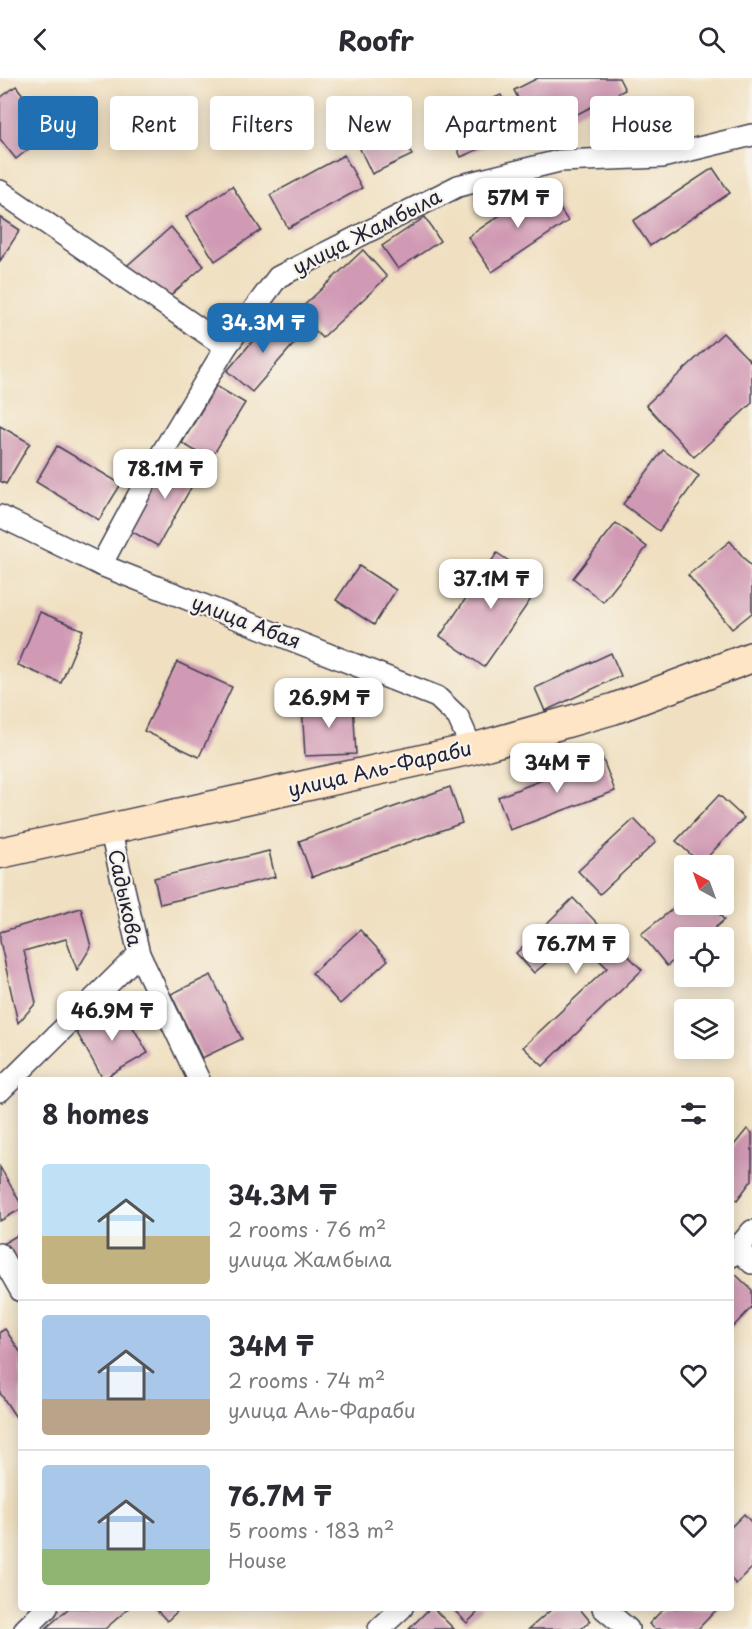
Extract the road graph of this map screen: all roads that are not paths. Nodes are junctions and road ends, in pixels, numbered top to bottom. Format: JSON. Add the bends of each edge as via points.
{"nodes":[{"id":1,"x":752,"y":135,"type":"edge"},
{"id":2,"x":0,"y":191,"type":"edge"},
{"id":3,"x":226,"y":347,"type":"junction"},
{"id":4,"x":0,"y":516,"type":"edge"},
{"id":5,"x":101,"y":565,"type":"junction"},
{"id":6,"x":752,"y":657,"type":"edge"},
{"id":7,"x":472,"y":748,"type":"junction"},
{"id":8,"x":110,"y":828,"type":"junction"},
{"id":9,"x":0,"y":853,"type":"edge"},
{"id":10,"x":139,"y":954,"type":"junction"},
{"id":11,"x":198,"y":1077,"type":"edge"},
{"id":12,"x":0,"y":1091,"type":"edge"},
{"id":13,"x":752,"y":1231,"type":"edge"},
{"id":14,"x":0,"y":1254,"type":"edge"},
{"id":15,"x":740,"y":1256,"type":"edge"},
{"id":16,"x":18,"y":1287,"type":"edge"},
{"id":17,"x":44,"y":1611,"type":"edge"},
{"id":18,"x":399,"y":1611,"type":"edge"},
{"id":19,"x":607,"y":1611,"type":"edge"},
{"id":20,"x":25,"y":1629,"type":"edge"},
{"id":21,"x":379,"y":1629,"type":"edge"},
{"id":22,"x":628,"y":1629,"type":"edge"}],
"edges":[{"from":1,"to":3,"type":"street","name":"улица Жамбыла","via":[[662,157],[559,160],[458,186],[278,277]]},
{"from":2,"to":3,"type":"street"},
{"from":3,"to":5,"type":"street","name":"улица Жамбыла","via":[[153,468]]},
{"from":4,"to":5,"type":"street","name":"улица Абая"},
{"from":5,"to":7,"type":"street","name":"улица Абая","via":[[437,697],[458,717]]},
{"from":6,"to":7,"type":"main road","name":"улица Аль-Фараби","via":[[613,709]]},
{"from":7,"to":8,"type":"main road","name":"улица Аль-Фараби"},
{"from":8,"to":9,"type":"main road","name":"улица Аль-Фараби"},
{"from":8,"to":10,"type":"street","name":"Садыкова"},
{"from":10,"to":11,"type":"street"},
{"from":10,"to":12,"type":"street","name":"Садыкова"},
{"from":13,"to":15,"type":"street"},
{"from":14,"to":16,"type":"street"},
{"from":17,"to":20,"type":"street"},
{"from":18,"to":21,"type":"street"},
{"from":19,"to":22,"type":"street"}]}
